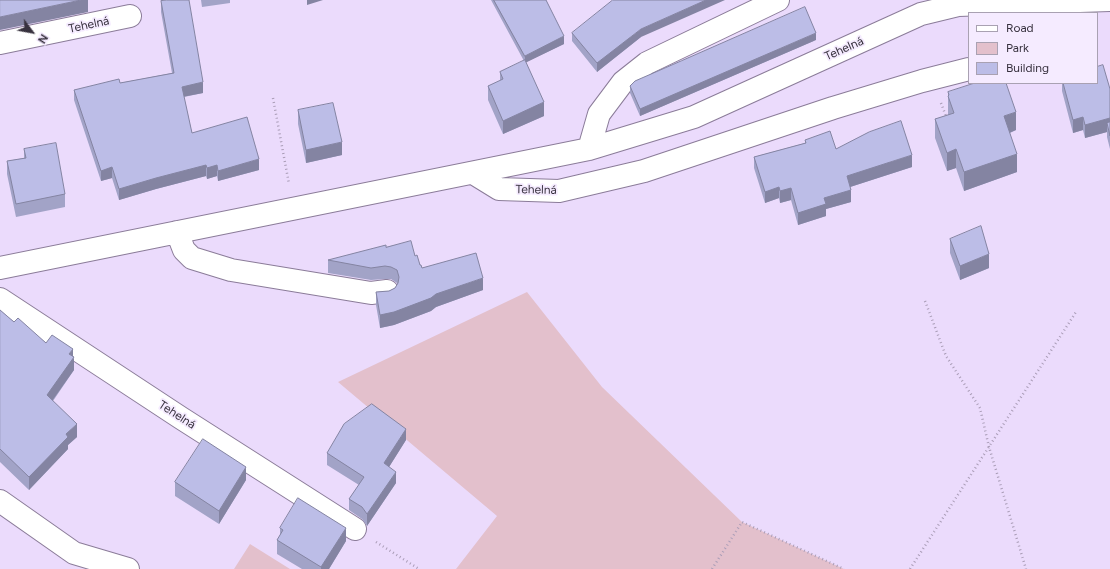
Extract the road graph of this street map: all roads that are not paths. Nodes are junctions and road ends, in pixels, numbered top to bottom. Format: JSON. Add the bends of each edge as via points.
{"nodes":[{"id":1,"x":1110,"y":0,"type":"edge"},
{"id":2,"x":776,"y":1,"type":"edge"},
{"id":3,"x":1001,"y":2,"type":"edge"},
{"id":4,"x":130,"y":16,"type":"dead end"},
{"id":5,"x":0,"y":43,"type":"edge"},
{"id":6,"x":968,"y":69,"type":"edge"},
{"id":7,"x":589,"y":149,"type":"junction"},
{"id":8,"x":473,"y":173,"type":"junction"},
{"id":9,"x":177,"y":232,"type":"junction"},
{"id":10,"x":0,"y":268,"type":"edge"},
{"id":11,"x":387,"y":291,"type":"edge"},
{"id":12,"x":0,"y":299,"type":"edge"},
{"id":13,"x":0,"y":501,"type":"edge"},
{"id":14,"x":355,"y":529,"type":"road end"},
{"id":15,"x":128,"y":569,"type":"edge"}],
"edges":[{"from":1,"to":3,"type":"street","name":"Tehelná"},
{"from":2,"to":7,"type":"street","via":[[647,63],[623,82],[599,114]]},
{"from":3,"to":7,"type":"street","name":"Tehelná","via":[[958,5],[921,14],[694,117]]},
{"from":4,"to":5,"type":"street","name":"Tehelná"},
{"from":6,"to":8,"type":"street","name":"Tehelná","via":[[840,106],[644,171],[559,191],[499,188]]},
{"from":7,"to":8,"type":"street","name":"Tehelná"},
{"from":8,"to":9,"type":"street","name":"Tehelná"},
{"from":9,"to":10,"type":"street","name":"Tehelná"},
{"from":9,"to":11,"type":"street","via":[[184,250],[192,258],[231,270],[371,293]]},
{"from":12,"to":14,"type":"street","name":"Tehelná"},
{"from":13,"to":15,"type":"street","via":[[74,553]]}]}
